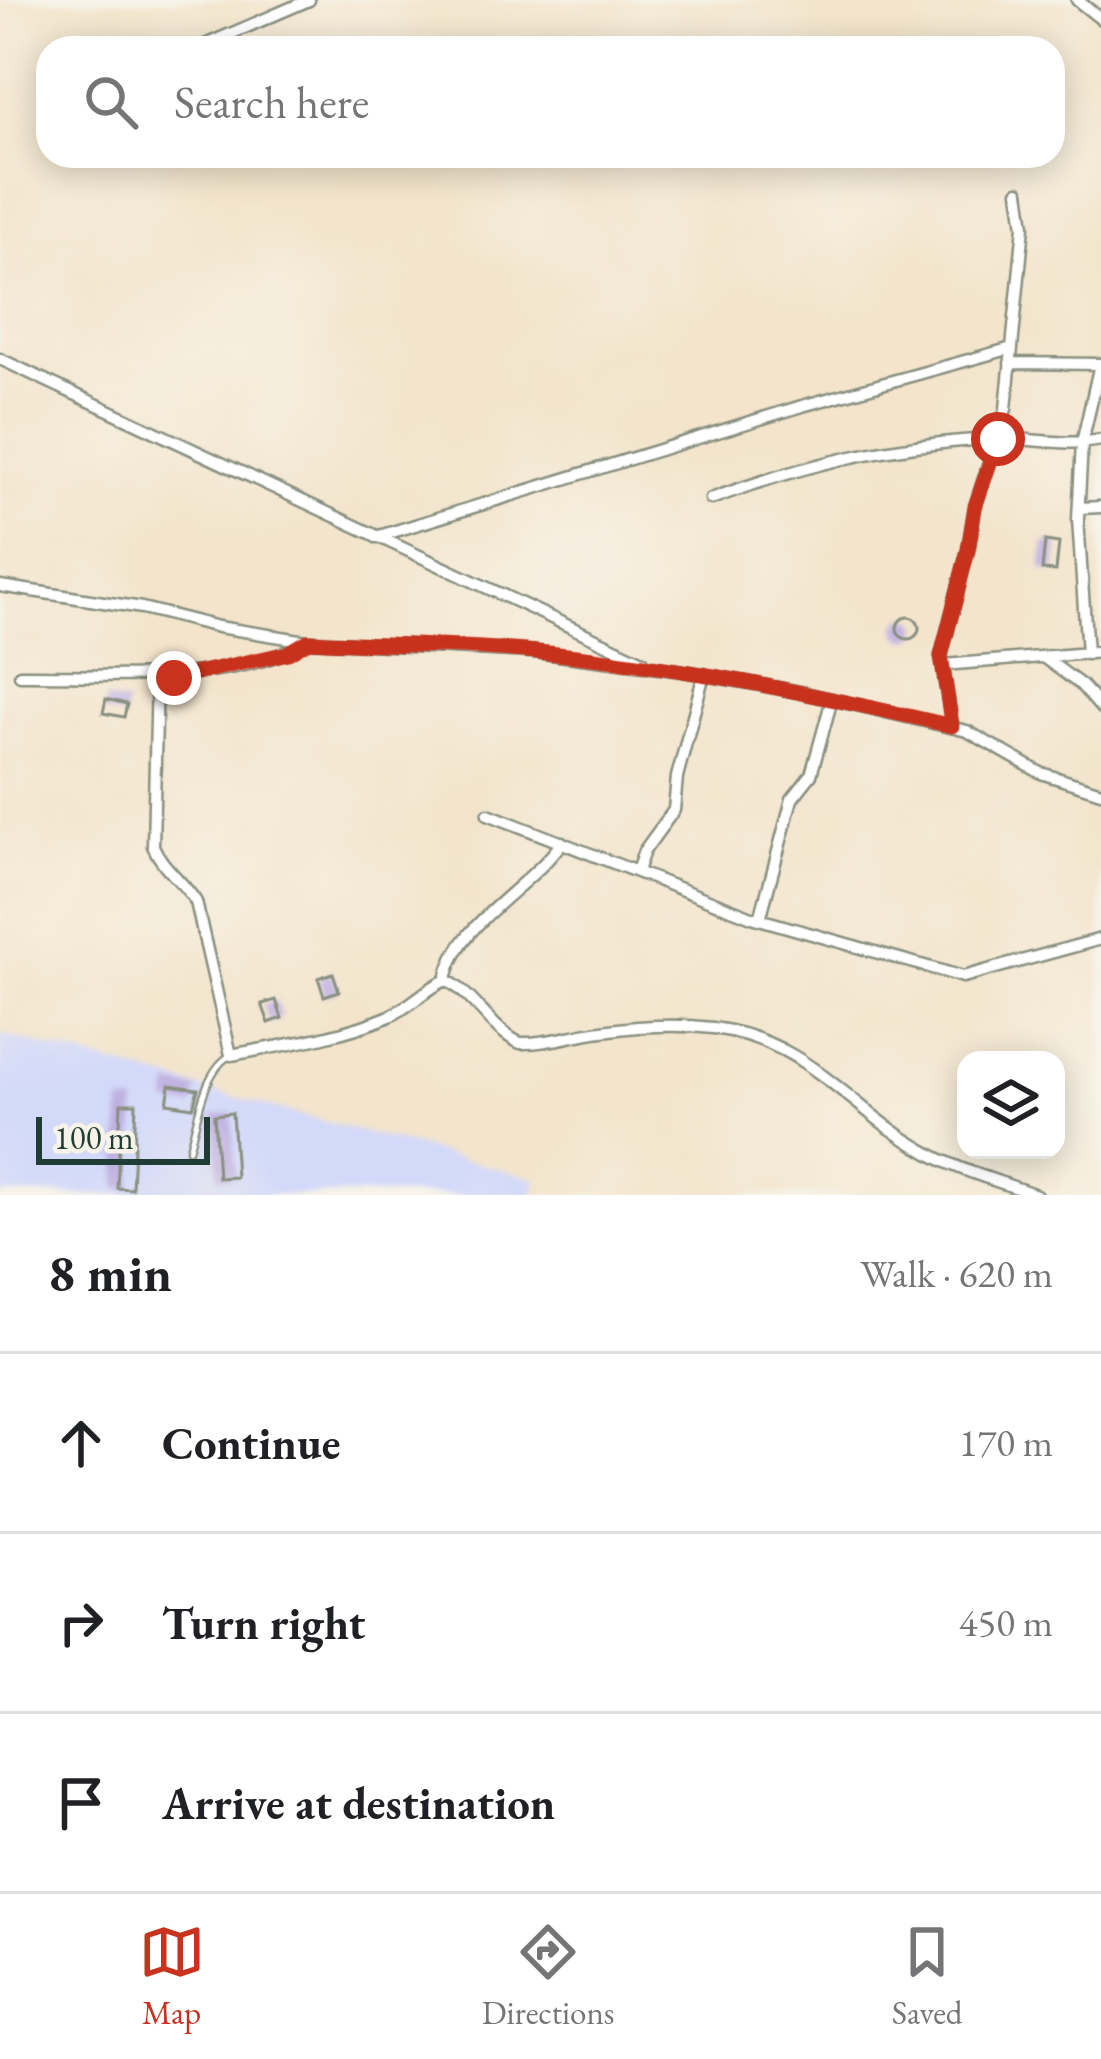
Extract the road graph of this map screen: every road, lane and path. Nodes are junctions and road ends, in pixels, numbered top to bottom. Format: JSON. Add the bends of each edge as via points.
{"nodes":[{"id":1,"x":309,"y":0,"type":"edge"},
{"id":2,"x":1077,"y":0,"type":"edge"},
{"id":3,"x":1101,"y":19,"type":"edge"},
{"id":4,"x":226,"y":36,"type":"edge"},
{"id":5,"x":1019,"y":190,"type":"dead end"},
{"id":6,"x":1012,"y":348,"type":"junction"},
{"id":7,"x":0,"y":359,"type":"edge"},
{"id":8,"x":1010,"y":363,"type":"junction"},
{"id":9,"x":1100,"y":364,"type":"edge"},
{"id":10,"x":998,"y":439,"type":"junction"},
{"id":11,"x":1101,"y":440,"type":"edge"},
{"id":12,"x":1082,"y":443,"type":"junction"},
{"id":13,"x":712,"y":499,"type":"dead end"},
{"id":14,"x":1101,"y":507,"type":"edge"},
{"id":15,"x":1079,"y":508,"type":"junction"},
{"id":16,"x":376,"y":537,"type":"junction"},
{"id":17,"x":0,"y":586,"type":"edge"},
{"id":18,"x":308,"y":641,"type":"junction"},
{"id":19,"x":1101,"y":652,"type":"edge"},
{"id":20,"x":1087,"y":654,"type":"junction"},
{"id":21,"x":1043,"y":657,"type":"junction"},
{"id":22,"x":944,"y":665,"type":"junction"},
{"id":23,"x":656,"y":667,"type":"junction"},
{"id":24,"x":704,"y":674,"type":"junction"},
{"id":25,"x":157,"y":675,"type":"junction"},
{"id":26,"x":20,"y":676,"type":"dead end"},
{"id":27,"x":832,"y":699,"type":"junction"},
{"id":28,"x":1101,"y":708,"type":"edge"},
{"id":29,"x":952,"y":726,"type":"junction"},
{"id":30,"x":1101,"y":792,"type":"edge"},
{"id":31,"x":488,"y":814,"type":"dead end"},
{"id":32,"x":562,"y":842,"type":"junction"},
{"id":33,"x":637,"y":871,"type":"junction"},
{"id":34,"x":760,"y":919,"type":"junction"},
{"id":35,"x":1101,"y":939,"type":"edge"},
{"id":36,"x":446,"y":980,"type":"junction"},
{"id":37,"x":231,"y":1055,"type":"junction"},
{"id":38,"x":189,"y":1149,"type":"dead end"},
{"id":39,"x":1036,"y":1195,"type":"edge"}],
"edges":[{"from":1,"to":4,"type":"street"},
{"from":2,"to":3,"type":"street"},
{"from":5,"to":6,"type":"street","via":[[1024,226]]},
{"from":6,"to":8,"type":"street"},
{"from":6,"to":16,"type":"street"},
{"from":7,"to":16,"type":"street"},
{"from":8,"to":9,"type":"street"},
{"from":8,"to":10,"type":"street"},
{"from":9,"to":12,"type":"street"},
{"from":10,"to":12,"type":"street"},
{"from":10,"to":13,"type":"street","via":[[866,451]]},
{"from":10,"to":22,"type":"street","via":[[975,507]]},
{"from":11,"to":12,"type":"street"},
{"from":12,"to":15,"type":"street"},
{"from":14,"to":15,"type":"street"},
{"from":15,"to":20,"type":"street"},
{"from":16,"to":23,"type":"street"},
{"from":17,"to":18,"type":"street"},
{"from":18,"to":23,"type":"street"},
{"from":18,"to":25,"type":"street","via":[[288,653]]},
{"from":19,"to":20,"type":"street"},
{"from":20,"to":21,"type":"street"},
{"from":21,"to":22,"type":"street"},
{"from":21,"to":28,"type":"street"},
{"from":22,"to":29,"type":"street"},
{"from":23,"to":24,"type":"street"},
{"from":24,"to":27,"type":"street"},
{"from":24,"to":33,"type":"street","via":[[674,810]]},
{"from":25,"to":26,"type":"street"},
{"from":25,"to":37,"type":"street","via":[[153,846],[196,902]]},
{"from":27,"to":29,"type":"street"},
{"from":27,"to":34,"type":"street","via":[[811,776],[792,799]]},
{"from":29,"to":30,"type":"street","via":[[1041,773]]},
{"from":31,"to":32,"type":"street"},
{"from":32,"to":33,"type":"street"},
{"from":32,"to":36,"type":"street","via":[[467,938]]},
{"from":33,"to":34,"type":"street"},
{"from":34,"to":35,"type":"street","via":[[963,976]]},
{"from":36,"to":37,"type":"street","via":[[373,1022]]},
{"from":36,"to":39,"type":"street","via":[[520,1043],[605,1030],[740,1033],[811,1063],[927,1153]]},
{"from":37,"to":38,"type":"lane","via":[[212,1072]]}]}
